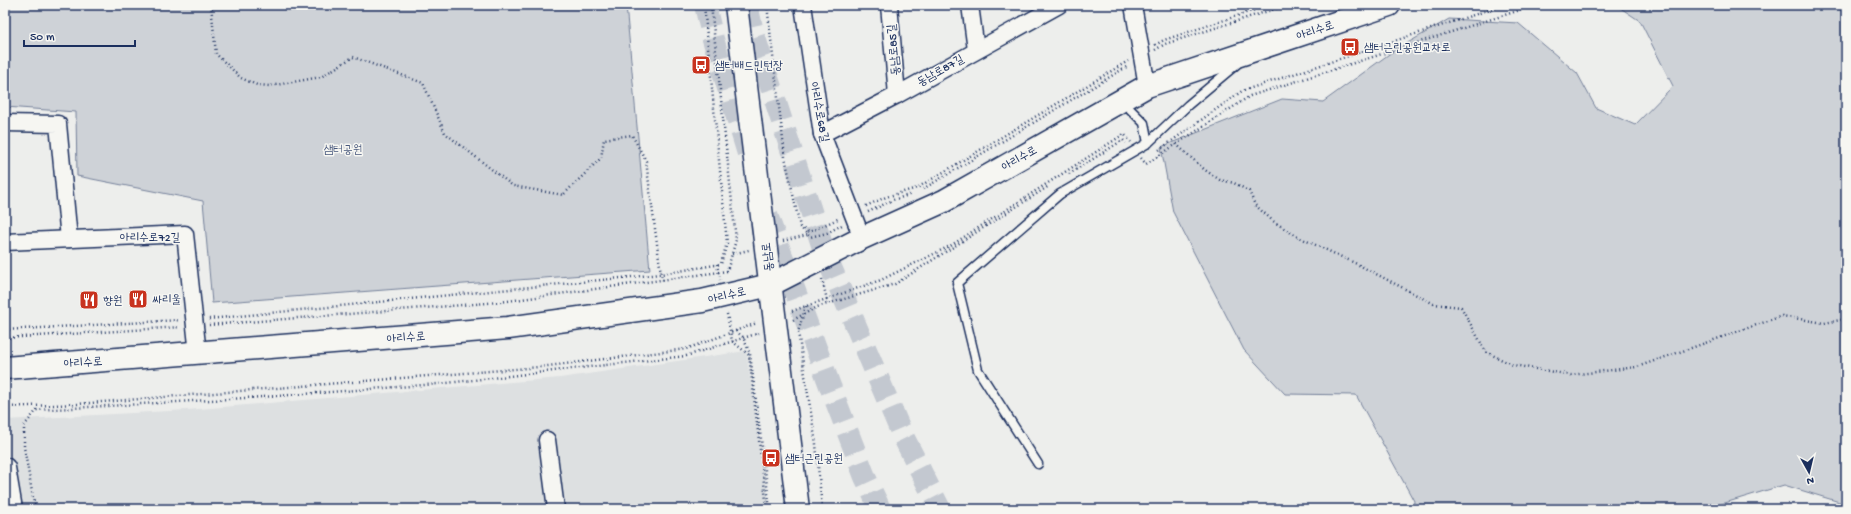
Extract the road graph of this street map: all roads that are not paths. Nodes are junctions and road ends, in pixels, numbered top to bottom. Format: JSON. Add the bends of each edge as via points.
{"nodes":[{"id":1,"x":736,"y":5,"type":"edge"},
{"id":2,"x":803,"y":5,"type":"edge"},
{"id":3,"x":889,"y":5,"type":"edge"},
{"id":4,"x":970,"y":5,"type":"edge"},
{"id":5,"x":1133,"y":5,"type":"edge"},
{"id":6,"x":1389,"y":5,"type":"edge"},
{"id":7,"x":1055,"y":6,"type":"edge"},
{"id":8,"x":976,"y":50,"type":"junction"},
{"id":9,"x":1250,"y":52,"type":"junction"},
{"id":10,"x":1146,"y":86,"type":"junction"},
{"id":11,"x":897,"y":95,"type":"junction"},
{"id":12,"x":1122,"y":100,"type":"junction"},
{"id":13,"x":5,"y":123,"type":"edge"},
{"id":14,"x":822,"y":134,"type":"junction"},
{"id":15,"x":1148,"y":143,"type":"junction"},
{"id":16,"x":856,"y":223,"type":"junction"},
{"id":17,"x":69,"y":239,"type":"junction"},
{"id":18,"x":5,"y":242,"type":"edge"},
{"id":19,"x":770,"y":285,"type":"junction"},
{"id":20,"x":198,"y":354,"type":"junction"},
{"id":21,"x":5,"y":368,"type":"edge"},
{"id":22,"x":547,"y":440,"type":"dead end"},
{"id":23,"x":1038,"y":464,"type":"dead end"},
{"id":24,"x":5,"y":468,"type":"edge"},
{"id":25,"x":12,"y":509,"type":"edge"},
{"id":26,"x":556,"y":509,"type":"edge"},
{"id":27,"x":798,"y":509,"type":"edge"}],
"edges":[{"from":1,"to":19,"type":"main road","name":"동남로"},
{"from":2,"to":14,"type":"street","name":"아리수로68길"},
{"from":3,"to":11,"type":"street","name":"동남로85길"},
{"from":4,"to":8,"type":"street"},
{"from":5,"to":10,"type":"street"},
{"from":6,"to":9,"type":"main road","name":"아리수로"},
{"from":7,"to":8,"type":"street","name":"동남로87길"},
{"from":8,"to":11,"type":"street","name":"동남로87길"},
{"from":9,"to":10,"type":"main road","name":"아리수로"},
{"from":9,"to":15,"type":"lane"},
{"from":10,"to":12,"type":"main road","name":"아리수로"},
{"from":11,"to":14,"type":"street","name":"동남로87길"},
{"from":12,"to":15,"type":"lane","via":[[1144,123]]},
{"from":12,"to":16,"type":"main road","name":"아리수로","via":[[944,201]]},
{"from":13,"to":17,"type":"street","via":[[58,124]]},
{"from":14,"to":16,"type":"street","name":"아리수로68길"},
{"from":15,"to":23,"type":"lane","via":[[1060,194],[957,283],[978,370]]},
{"from":16,"to":19,"type":"main road","name":"아리수로"},
{"from":17,"to":18,"type":"street","name":"아리수로72길"},
{"from":17,"to":20,"type":"street","name":"아리수로72길","via":[[185,234]]},
{"from":19,"to":20,"type":"main road","name":"아리수로","via":[[702,301],[508,328]]},
{"from":19,"to":27,"type":"main road","name":"동남로"},
{"from":20,"to":21,"type":"main road","name":"아리수로"},
{"from":22,"to":26,"type":"street"},
{"from":24,"to":25,"type":"street"}]}
